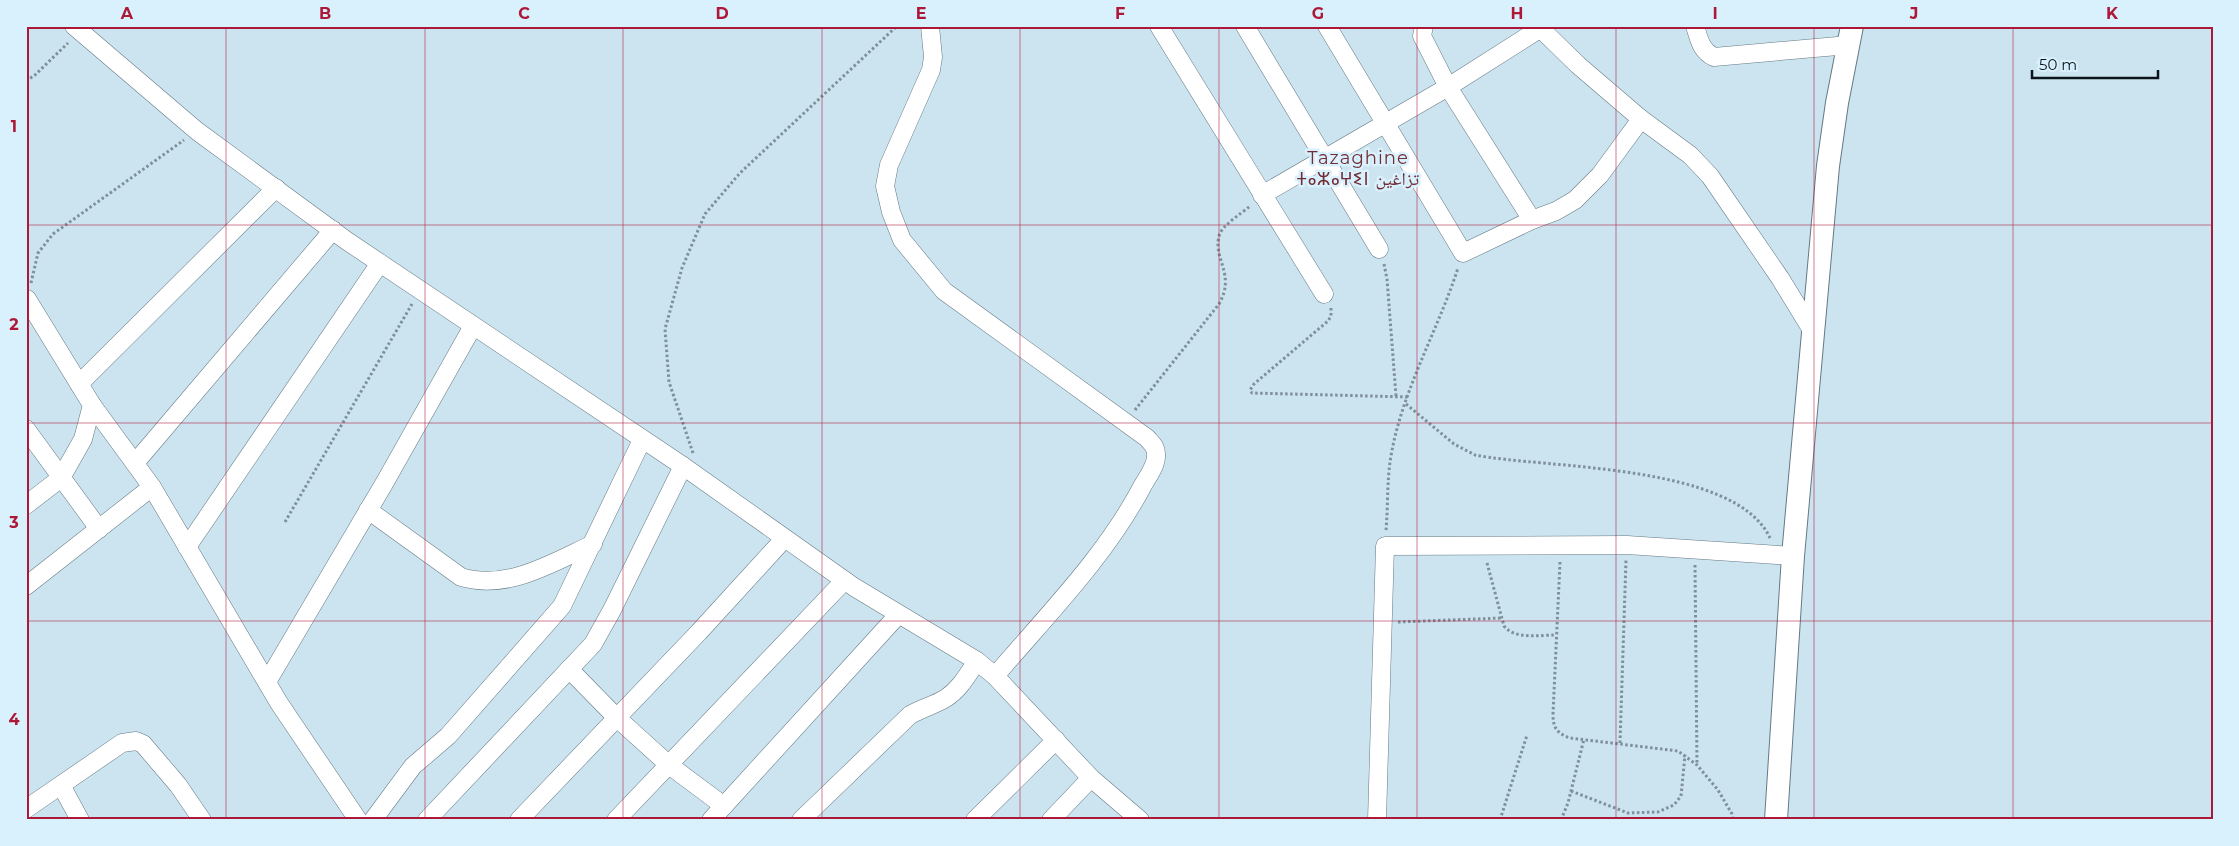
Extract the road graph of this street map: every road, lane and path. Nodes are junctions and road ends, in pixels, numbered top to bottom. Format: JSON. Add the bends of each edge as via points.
{"nodes":[{"id":1,"x":897,"y":26,"type":"edge"},
{"id":2,"x":930,"y":26,"type":"edge"},
{"id":3,"x":1159,"y":26,"type":"edge"},
{"id":4,"x":1245,"y":26,"type":"edge"},
{"id":5,"x":1327,"y":26,"type":"edge"},
{"id":6,"x":1424,"y":26,"type":"edge"},
{"id":7,"x":1695,"y":26,"type":"edge"},
{"id":8,"x":1540,"y":27,"type":"edge"},
{"id":9,"x":77,"y":29,"type":"edge"},
{"id":10,"x":1850,"y":36,"type":"edge"},
{"id":11,"x":26,"y":81,"type":"edge"},
{"id":12,"x":1448,"y":87,"type":"junction"},
{"id":13,"x":1641,"y":119,"type":"junction"},
{"id":14,"x":1386,"y":124,"type":"junction"},
{"id":15,"x":197,"y":131,"type":"junction"},
{"id":16,"x":1324,"y":161,"type":"junction"},
{"id":17,"x":276,"y":188,"type":"junction"},
{"id":18,"x":1262,"y":195,"type":"junction"},
{"id":19,"x":1532,"y":220,"type":"junction"},
{"id":20,"x":333,"y":230,"type":"junction"},
{"id":21,"x":1379,"y":249,"type":"joint"},
{"id":22,"x":1463,"y":253,"type":"junction"},
{"id":23,"x":380,"y":263,"type":"junction"},
{"id":24,"x":420,"y":290,"type":"junction"},
{"id":25,"x":1324,"y":294,"type":"joint"},
{"id":26,"x":27,"y":299,"type":"edge"},
{"id":27,"x":473,"y":326,"type":"junction"},
{"id":28,"x":1813,"y":332,"type":"junction"},
{"id":29,"x":79,"y":384,"type":"junction"},
{"id":30,"x":1396,"y":396,"type":"junction"},
{"id":31,"x":1408,"y":397,"type":"junction"},
{"id":32,"x":1406,"y":404,"type":"junction"},
{"id":33,"x":92,"y":405,"type":"junction"},
{"id":34,"x":1125,"y":422,"type":"junction"},
{"id":35,"x":26,"y":429,"type":"edge"},
{"id":36,"x":642,"y":440,"type":"junction"},
{"id":37,"x":135,"y":464,"type":"junction"},
{"id":38,"x":683,"y":466,"type":"junction"},
{"id":39,"x":61,"y":478,"type":"junction"},
{"id":40,"x":702,"y":479,"type":"junction"},
{"id":41,"x":152,"y":487,"type":"junction"},
{"id":42,"x":26,"y":505,"type":"edge"},
{"id":43,"x":368,"y":510,"type":"junction"},
{"id":44,"x":285,"y":522,"type":"dead end"},
{"id":45,"x":99,"y":529,"type":"junction"},
{"id":46,"x":784,"y":539,"type":"junction"},
{"id":47,"x":593,"y":544,"type":"junction"},
{"id":48,"x":1561,"y":544,"type":"junction"},
{"id":49,"x":1482,"y":545,"type":"junction"},
{"id":50,"x":1627,"y":545,"type":"junction"},
{"id":51,"x":1386,"y":546,"type":"junction"},
{"id":52,"x":187,"y":547,"type":"junction"},
{"id":53,"x":1695,"y":549,"type":"junction"},
{"id":54,"x":1785,"y":556,"type":"junction"},
{"id":55,"x":844,"y":581,"type":"junction"},
{"id":56,"x":26,"y":586,"type":"edge"},
{"id":57,"x":898,"y":615,"type":"junction"},
{"id":58,"x":1502,"y":618,"type":"junction"},
{"id":59,"x":1382,"y":623,"type":"junction"},
{"id":60,"x":1556,"y":635,"type":"junction"},
{"id":61,"x":977,"y":661,"type":"junction"},
{"id":62,"x":568,"y":669,"type":"junction"},
{"id":63,"x":995,"y":676,"type":"junction"},
{"id":64,"x":266,"y":682,"type":"junction"},
{"id":65,"x":617,"y":718,"type":"junction"},
{"id":66,"x":1527,"y":735,"type":"dead end"},
{"id":67,"x":1584,"y":739,"type":"junction"},
{"id":68,"x":1056,"y":740,"type":"junction"},
{"id":69,"x":1620,"y":743,"type":"junction"},
{"id":70,"x":1685,"y":755,"type":"junction"},
{"id":71,"x":669,"y":765,"type":"junction"},
{"id":72,"x":1697,"y":765,"type":"junction"},
{"id":73,"x":1091,"y":778,"type":"junction"},
{"id":74,"x":61,"y":785,"type":"junction"},
{"id":75,"x":1571,"y":791,"type":"junction"},
{"id":76,"x":26,"y":809,"type":"edge"},
{"id":77,"x":720,"y":814,"type":"edge"},
{"id":78,"x":80,"y":820,"type":"edge"},
{"id":79,"x":202,"y":820,"type":"edge"},
{"id":80,"x":358,"y":820,"type":"edge"},
{"id":81,"x":373,"y":820,"type":"edge"},
{"id":82,"x":427,"y":820,"type":"edge"},
{"id":83,"x":519,"y":820,"type":"edge"},
{"id":84,"x":616,"y":820,"type":"edge"},
{"id":85,"x":802,"y":820,"type":"edge"},
{"id":86,"x":975,"y":820,"type":"edge"},
{"id":87,"x":1051,"y":820,"type":"edge"},
{"id":88,"x":1140,"y":820,"type":"edge"},
{"id":89,"x":1377,"y":820,"type":"edge"},
{"id":90,"x":1500,"y":820,"type":"edge"},
{"id":91,"x":1561,"y":820,"type":"edge"},
{"id":92,"x":1733,"y":820,"type":"edge"},
{"id":93,"x":1776,"y":820,"type":"edge"}],
"edges":[{"from":1,"to":40,"type":"path","via":[[740,173],[701,223],[682,268],[665,329],[669,382]]},
{"from":2,"to":34,"type":"street","via":[[933,57],[930,70],[889,165],[885,186],[902,240],[944,291]]},
{"from":3,"to":18,"type":"street"},
{"from":4,"to":16,"type":"street"},
{"from":5,"to":14,"type":"street"},
{"from":6,"to":12,"type":"street","via":[[1422,36]]},
{"from":7,"to":10,"type":"street","via":[[1702,46],[1707,54],[1714,57]]},
{"from":8,"to":12,"type":"street"},
{"from":8,"to":13,"type":"street","via":[[1578,65]]},
{"from":9,"to":11,"type":"path"},
{"from":9,"to":15,"type":"street"},
{"from":10,"to":28,"type":"street","via":[[1828,166]]},
{"from":12,"to":14,"type":"street"},
{"from":12,"to":19,"type":"street"},
{"from":13,"to":19,"type":"street","via":[[1600,175],[1575,200]]},
{"from":13,"to":28,"type":"street","via":[[1690,155],[1710,176]]},
{"from":14,"to":16,"type":"street"},
{"from":14,"to":22,"type":"street"},
{"from":15,"to":17,"type":"street"},
{"from":15,"to":26,"type":"path","via":[[54,234],[38,253]]},
{"from":16,"to":18,"type":"street"},
{"from":16,"to":21,"type":"street"},
{"from":17,"to":20,"type":"street"},
{"from":17,"to":29,"type":"street"},
{"from":18,"to":25,"type":"street"},
{"from":18,"to":34,"type":"path","via":[[1219,235],[1227,284],[1219,304]]},
{"from":19,"to":22,"type":"street"},
{"from":20,"to":23,"type":"street"},
{"from":20,"to":37,"type":"street"},
{"from":21,"to":30,"type":"path","via":[[1387,279]]},
{"from":22,"to":31,"type":"path"},
{"from":23,"to":24,"type":"street"},
{"from":23,"to":52,"type":"street"},
{"from":24,"to":27,"type":"street"},
{"from":24,"to":44,"type":"path"},
{"from":25,"to":30,"type":"path","via":[[1331,311],[1328,321],[1250,390],[1258,394]]},
{"from":26,"to":29,"type":"street"},
{"from":27,"to":36,"type":"street"},
{"from":27,"to":43,"type":"street"},
{"from":28,"to":54,"type":"street"},
{"from":29,"to":33,"type":"street"},
{"from":30,"to":31,"type":"path"},
{"from":31,"to":32,"type":"path"},
{"from":32,"to":51,"type":"path","via":[[1390,462]]},
{"from":32,"to":54,"type":"path","via":[[1454,444],[1475,455],[1641,475],[1707,490],[1732,501],[1758,520]]},
{"from":33,"to":37,"type":"street"},
{"from":33,"to":39,"type":"street","via":[[83,439]]},
{"from":34,"to":63,"type":"street","via":[[1154,446],[1154,465],[1121,524],[1084,573]]},
{"from":35,"to":39,"type":"street"},
{"from":36,"to":38,"type":"street"},
{"from":36,"to":47,"type":"street"},
{"from":37,"to":41,"type":"street"},
{"from":38,"to":40,"type":"street"},
{"from":38,"to":62,"type":"street","via":[[604,625],[592,644]]},
{"from":39,"to":42,"type":"street"},
{"from":39,"to":45,"type":"street"},
{"from":40,"to":46,"type":"street"},
{"from":41,"to":45,"type":"street"},
{"from":41,"to":52,"type":"street"},
{"from":43,"to":47,"type":"street","via":[[461,577],[474,581],[510,579]]},
{"from":43,"to":64,"type":"street"},
{"from":45,"to":56,"type":"street"},
{"from":46,"to":55,"type":"street"},
{"from":46,"to":65,"type":"street"},
{"from":47,"to":81,"type":"street","via":[[562,606],[448,736],[413,766]]},
{"from":48,"to":49,"type":"street"},
{"from":48,"to":50,"type":"street"},
{"from":48,"to":60,"type":"path"},
{"from":49,"to":51,"type":"street"},
{"from":49,"to":58,"type":"path"},
{"from":50,"to":53,"type":"street"},
{"from":50,"to":69,"type":"path"},
{"from":51,"to":59,"type":"street"},
{"from":52,"to":64,"type":"street"},
{"from":53,"to":54,"type":"street"},
{"from":53,"to":72,"type":"path"},
{"from":54,"to":93,"type":"street"},
{"from":55,"to":57,"type":"street"},
{"from":55,"to":71,"type":"street"},
{"from":57,"to":61,"type":"street"},
{"from":57,"to":77,"type":"street"},
{"from":58,"to":59,"type":"path"},
{"from":58,"to":60,"type":"path","via":[[1504,626],[1514,635]]},
{"from":59,"to":89,"type":"street"},
{"from":60,"to":67,"type":"path","via":[[1553,721],[1559,734]]},
{"from":61,"to":63,"type":"street"},
{"from":61,"to":85,"type":"street","via":[[957,689],[941,701],[910,715]]},
{"from":62,"to":65,"type":"street"},
{"from":62,"to":82,"type":"street"},
{"from":63,"to":68,"type":"street"},
{"from":64,"to":80,"type":"street"},
{"from":65,"to":71,"type":"street"},
{"from":65,"to":83,"type":"street"},
{"from":66,"to":90,"type":"path"},
{"from":67,"to":69,"type":"path"},
{"from":67,"to":75,"type":"path"},
{"from":68,"to":73,"type":"street"},
{"from":68,"to":86,"type":"street"},
{"from":69,"to":70,"type":"path","via":[[1668,749]]},
{"from":70,"to":72,"type":"path"},
{"from":70,"to":75,"type":"path","via":[[1681,796],[1674,806],[1658,812],[1628,813]]},
{"from":71,"to":77,"type":"street"},
{"from":71,"to":84,"type":"street"},
{"from":72,"to":92,"type":"path","via":[[1718,790]]},
{"from":73,"to":87,"type":"street"},
{"from":73,"to":88,"type":"street"},
{"from":74,"to":76,"type":"street"},
{"from":74,"to":78,"type":"street"},
{"from":74,"to":79,"type":"street","via":[[122,744],[136,741],[143,744],[178,785]]},
{"from":75,"to":91,"type":"path"}]}
